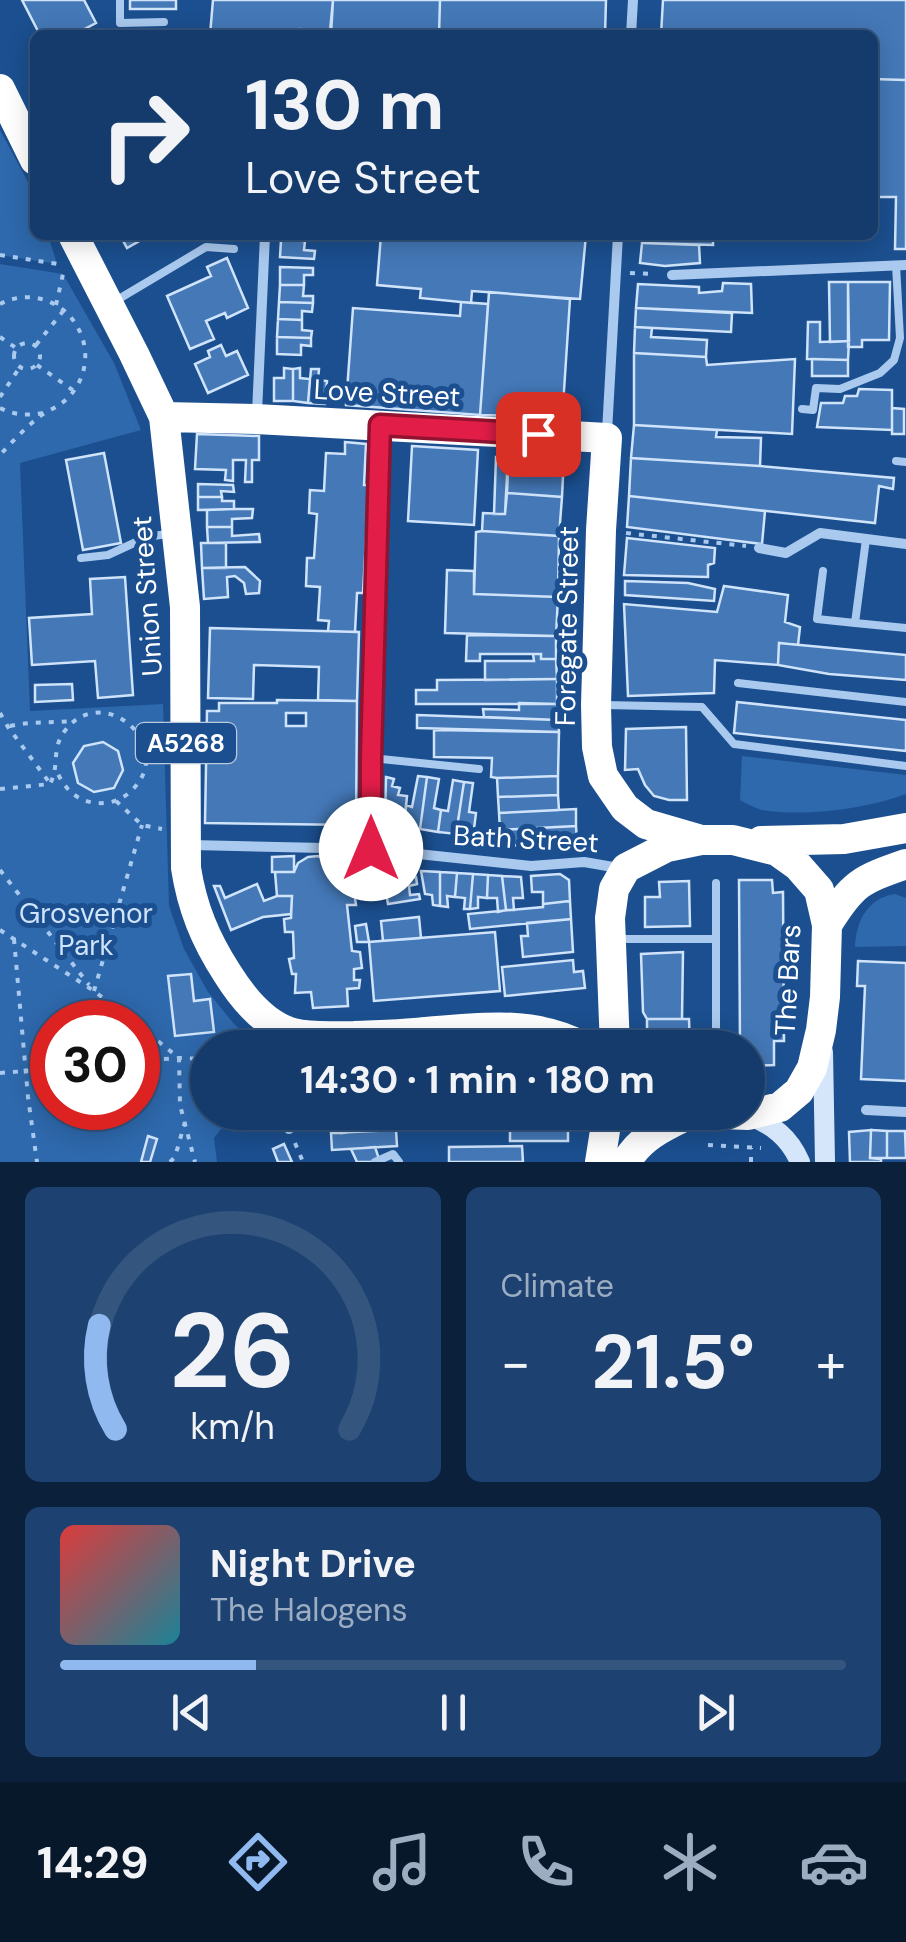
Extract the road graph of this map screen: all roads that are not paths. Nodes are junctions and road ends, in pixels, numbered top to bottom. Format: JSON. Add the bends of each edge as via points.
{"nodes":[{"id":1,"x":120,"y":0,"type":"edge"},
{"id":2,"x":634,"y":0,"type":"edge"},
{"id":3,"x":164,"y":22,"type":"dead end"},
{"id":4,"x":631,"y":30,"type":"edge"},
{"id":5,"x":0,"y":90,"type":"edge"},
{"id":6,"x":30,"y":150,"type":"edge"},
{"id":7,"x":264,"y":240,"type":"edge"},
{"id":8,"x":618,"y":240,"type":"edge"},
{"id":9,"x":80,"y":248,"type":"edge"},
{"id":10,"x":234,"y":250,"type":"dead end"},
{"id":11,"x":901,"y":265,"type":"edge"},
{"id":12,"x":672,"y":274,"type":"road end"},
{"id":13,"x":108,"y":304,"type":"junction"},
{"id":14,"x":802,"y":410,"type":"dead end"},
{"id":15,"x":164,"y":417,"type":"junction"},
{"id":16,"x":256,"y":419,"type":"junction"},
{"id":17,"x":380,"y":425,"type":"junction"},
{"id":18,"x":607,"y":438,"type":"junction"},
{"id":19,"x":177,"y":533,"type":"junction"},
{"id":20,"x":866,"y":539,"type":"junction"},
{"id":21,"x":906,"y":544,"type":"edge"},
{"id":22,"x":759,"y":548,"type":"road end"},
{"id":23,"x":81,"y":558,"type":"dead end"},
{"id":24,"x":822,"y":571,"type":"dead end"},
{"id":25,"x":855,"y":622,"type":"junction"},
{"id":26,"x":906,"y":628,"type":"edge"},
{"id":27,"x":738,"y":683,"type":"dead end"},
{"id":28,"x":906,"y":702,"type":"edge"},
{"id":29,"x":596,"y":705,"type":"junction"},
{"id":30,"x":371,"y":758,"type":"junction"},
{"id":31,"x":906,"y":766,"type":"edge"},
{"id":32,"x":480,"y":769,"type":"dead end"},
{"id":33,"x":906,"y":828,"type":"edge"},
{"id":34,"x":701,"y":840,"type":"junction"},
{"id":35,"x":733,"y":840,"type":"junction"},
{"id":36,"x":186,"y":845,"type":"junction"},
{"id":37,"x":371,"y":849,"type":"junction"},
{"id":38,"x":906,"y":864,"type":"edge"},
{"id":39,"x":623,"y":873,"type":"junction"},
{"id":40,"x":891,"y":875,"type":"edge"},
{"id":41,"x":716,"y":883,"type":"dead end"},
{"id":42,"x":826,"y":926,"type":"junction"},
{"id":43,"x":610,"y":939,"type":"junction"},
{"id":44,"x":716,"y":940,"type":"junction"},
{"id":45,"x":529,"y":1028,"type":"junction"},
{"id":46,"x":276,"y":1030,"type":"edge"},
{"id":47,"x":454,"y":1030,"type":"edge"},
{"id":48,"x":532,"y":1030,"type":"edge"},
{"id":49,"x":538,"y":1030,"type":"edge"},
{"id":50,"x":614,"y":1030,"type":"edge"},
{"id":51,"x":716,"y":1030,"type":"edge"},
{"id":52,"x":822,"y":1030,"type":"junction"},
{"id":53,"x":866,"y":1110,"type":"dead end"},
{"id":54,"x":765,"y":1111,"type":"edge"},
{"id":55,"x":906,"y":1112,"type":"edge"},
{"id":56,"x":765,"y":1122,"type":"edge"},
{"id":57,"x":600,"y":1130,"type":"edge"},
{"id":58,"x":608,"y":1130,"type":"edge"},
{"id":59,"x":656,"y":1130,"type":"edge"},
{"id":60,"x":609,"y":1160,"type":"edge"},
{"id":61,"x":375,"y":1162,"type":"edge"},
{"id":62,"x":399,"y":1162,"type":"edge"},
{"id":63,"x":800,"y":1162,"type":"edge"},
{"id":64,"x":824,"y":1162,"type":"edge"}],
"edges":[{"from":1,"to":3,"type":"lane","via":[[120,23]]},
{"from":2,"to":4,"type":"street"},
{"from":5,"to":6,"type":"highway"},
{"from":7,"to":16,"type":"street"},
{"from":8,"to":18,"type":"street","name":"Foregate Street"},
{"from":9,"to":13,"type":"highway","number":"A5268"},
{"from":10,"to":13,"type":"lane","via":[[206,247]]},
{"from":11,"to":12,"type":"street"},
{"from":11,"to":14,"type":"lane","via":[[894,360],[840,389],[816,388],[812,410]]},
{"from":13,"to":15,"type":"highway","number":"A5268"},
{"from":15,"to":16,"type":"highway","name":"Love Street"},
{"from":15,"to":19,"type":"highway","name":"Union Street","number":"A5268"},
{"from":16,"to":17,"type":"highway","name":"Love Street"},
{"from":17,"to":18,"type":"highway","name":"Love Street"},
{"from":17,"to":30,"type":"street"},
{"from":18,"to":29,"type":"highway","name":"Foregate Street"},
{"from":19,"to":23,"type":"lane"},
{"from":19,"to":36,"type":"highway","name":"Union Street","number":"A5268","via":[[185,607]]},
{"from":20,"to":21,"type":"street"},
{"from":20,"to":22,"type":"street","via":[[820,533],[786,553]]},
{"from":20,"to":25,"type":"lane"},
{"from":24,"to":25,"type":"lane","via":[[817,620]]},
{"from":25,"to":26,"type":"lane"},
{"from":27,"to":28,"type":"lane"},
{"from":29,"to":31,"type":"lane","via":[[702,707],[734,744]]},
{"from":29,"to":34,"type":"highway","name":"Foregate Street","via":[[603,776],[625,808],[646,824]]},
{"from":30,"to":32,"type":"lane"},
{"from":30,"to":37,"type":"street"},
{"from":33,"to":35,"type":"highway","via":[[844,839]]},
{"from":34,"to":35,"type":"highway","name":"The Bars"},
{"from":34,"to":39,"type":"highway","name":"The Bars","via":[[666,847]]},
{"from":35,"to":42,"type":"highway","name":"The Bars","via":[[777,851],[798,866],[819,890]]},
{"from":36,"to":37,"type":"street","name":"Bath Street"},
{"from":36,"to":46,"type":"highway","name":"Union Street","number":"A5268","via":[[192,902],[208,945]]},
{"from":37,"to":39,"type":"street","name":"Bath Street","via":[[531,866],[584,862]]},
{"from":38,"to":40,"type":"highway"},
{"from":39,"to":43,"type":"highway","via":[[614,889]]},
{"from":40,"to":42,"type":"highway","via":[[856,884]]},
{"from":41,"to":44,"type":"lane"},
{"from":42,"to":52,"type":"highway","name":"The Bars"},
{"from":43,"to":44,"type":"lane"},
{"from":43,"to":50,"type":"highway"},
{"from":44,"to":51,"type":"lane"},
{"from":45,"to":47,"type":"highway","number":"A5268"},
{"from":45,"to":48,"type":"highway"},
{"from":45,"to":49,"type":"highway","number":"A5268"},
{"from":52,"to":54,"type":"highway","name":"The Bars","via":[[799,1091]]},
{"from":52,"to":64,"type":"street"},
{"from":53,"to":55,"type":"street"},
{"from":56,"to":63,"type":"street"},
{"from":57,"to":60,"type":"highway"},
{"from":58,"to":60,"type":"highway"},
{"from":59,"to":60,"type":"highway"},
{"from":61,"to":62,"type":"lane","via":[[393,1154]]}]}
